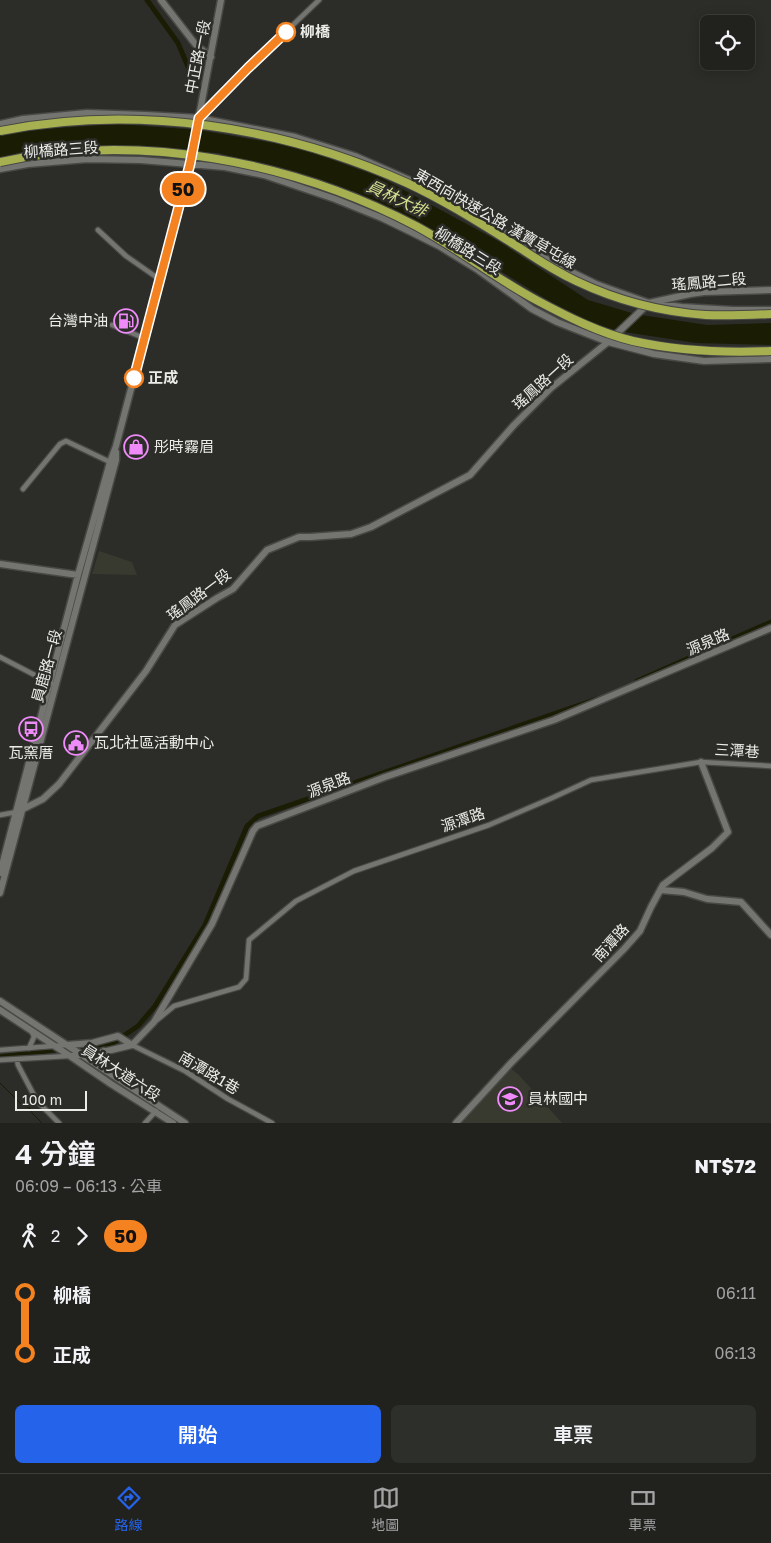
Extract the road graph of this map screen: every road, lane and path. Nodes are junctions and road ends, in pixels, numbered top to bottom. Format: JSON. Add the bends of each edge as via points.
{"nodes":[{"id":1,"x":161,"y":0,"type":"edge"},
{"id":2,"x":221,"y":0,"type":"edge"},
{"id":3,"x":319,"y":0,"type":"edge"},
{"id":4,"x":211,"y":57,"type":"junction"},
{"id":5,"x":199,"y":118,"type":"junction"},
{"id":6,"x":0,"y":124,"type":"edge"},
{"id":7,"x":0,"y":131,"type":"edge"},
{"id":8,"x":192,"y":152,"type":"joint"},
{"id":9,"x":0,"y":162,"type":"edge"},
{"id":10,"x":190,"y":164,"type":"junction"},
{"id":11,"x":0,"y":169,"type":"edge"},
{"id":12,"x":98,"y":230,"type":"dead end"},
{"id":13,"x":160,"y":279,"type":"junction"},
{"id":14,"x":771,"y":290,"type":"edge"},
{"id":15,"x":649,"y":302,"type":"junction"},
{"id":16,"x":771,"y":310,"type":"edge"},
{"id":17,"x":771,"y":314,"type":"edge"},
{"id":18,"x":112,"y":325,"type":"dead end"},
{"id":19,"x":144,"y":338,"type":"junction"},
{"id":20,"x":608,"y":342,"type":"junction"},
{"id":21,"x":771,"y":351,"type":"edge"},
{"id":22,"x":771,"y":360,"type":"edge"},
{"id":23,"x":116,"y":446,"type":"junction"},
{"id":24,"x":110,"y":462,"type":"junction"},
{"id":25,"x":24,"y":489,"type":"dead end"},
{"id":26,"x":0,"y":564,"type":"edge"},
{"id":27,"x":78,"y":575,"type":"junction"},
{"id":28,"x":771,"y":628,"type":"edge"},
{"id":29,"x":0,"y":657,"type":"edge"},
{"id":30,"x":53,"y":684,"type":"junction"},
{"id":31,"x":701,"y":762,"type":"junction"},
{"id":32,"x":771,"y":766,"type":"edge"},
{"id":33,"x":24,"y":808,"type":"junction"},
{"id":34,"x":16,"y":812,"type":"junction"},
{"id":35,"x":0,"y":815,"type":"edge"},
{"id":36,"x":0,"y":873,"type":"edge"},
{"id":37,"x":661,"y":890,"type":"junction"},
{"id":38,"x":0,"y":893,"type":"edge"},
{"id":39,"x":771,"y":935,"type":"edge"},
{"id":40,"x":0,"y":1002,"type":"edge"},
{"id":41,"x":0,"y":1010,"type":"edge"},
{"id":42,"x":154,"y":1022,"type":"junction"},
{"id":43,"x":32,"y":1031,"type":"junction"},
{"id":44,"x":67,"y":1045,"type":"junction"},
{"id":45,"x":132,"y":1045,"type":"junction"},
{"id":46,"x":54,"y":1046,"type":"junction"},
{"id":47,"x":29,"y":1048,"type":"junction"},
{"id":48,"x":0,"y":1050,"type":"edge"},
{"id":49,"x":104,"y":1051,"type":"junction"},
{"id":50,"x":81,"y":1054,"type":"junction"},
{"id":51,"x":70,"y":1056,"type":"junction"},
{"id":52,"x":0,"y":1060,"type":"edge"},
{"id":53,"x":17,"y":1060,"type":"junction"},
{"id":54,"x":108,"y":1072,"type":"junction"},
{"id":55,"x":156,"y":1111,"type":"junction"},
{"id":56,"x":59,"y":1123,"type":"edge"},
{"id":57,"x":145,"y":1123,"type":"edge"},
{"id":58,"x":173,"y":1123,"type":"edge"},
{"id":59,"x":185,"y":1123,"type":"edge"},
{"id":60,"x":272,"y":1123,"type":"edge"},
{"id":61,"x":456,"y":1123,"type":"edge"}],
"edges":[{"from":1,"to":4,"type":"main road","via":[[196,45]]},
{"from":2,"to":4,"type":"main road","name":"中正路一段"},
{"from":3,"to":5,"type":"street"},
{"from":4,"to":5,"type":"main road","name":"中正路一段"},
{"from":5,"to":6,"type":"main road","via":[[87,113]]},
{"from":5,"to":8,"type":"main road","name":"中正路一段"},
{"from":5,"to":15,"type":"main road","via":[[295,137],[355,156],[439,193],[553,263],[611,290]]},
{"from":7,"to":17,"type":"highway","name":"東西向快速公路 漢寶草屯線","bridge":true,"via":[[88,120],[148,120],[237,130],[296,143],[406,183],[460,211],[551,267],[620,299],[662,310],[705,315]]},
{"from":8,"to":10,"type":"main road","name":"員鹿路一段"},
{"from":9,"to":21,"type":"highway","bridge":true,"via":[[88,151],[142,151],[227,160],[283,172],[310,180],[408,222],[537,301],[584,324],[631,341],[656,345],[705,351]]},
{"from":10,"to":11,"type":"main road","name":"柳橋路三段","via":[[88,159]]},
{"from":10,"to":13,"type":"main road","name":"員鹿路一段"},
{"from":10,"to":20,"type":"main road","name":"柳橋路三段","via":[[264,175],[382,218],[439,246],[532,309]]},
{"from":12,"to":13,"type":"street","via":[[126,256]]},
{"from":13,"to":19,"type":"main road","name":"員鹿路一段"},
{"from":14,"to":15,"type":"main road","name":"瑤鳳路二段","via":[[704,292]]},
{"from":15,"to":16,"type":"main road","via":[[707,309]]},
{"from":15,"to":20,"type":"main road","name":"瑤鳳路一段"},
{"from":18,"to":19,"type":"street"},
{"from":19,"to":23,"type":"main road","name":"員鹿路一段"},
{"from":20,"to":22,"type":"main road","name":"柳橋路三段","via":[[654,354],[704,361]]},
{"from":20,"to":33,"type":"main road","name":"瑤鳳路一段","via":[[551,388],[470,475],[371,527],[351,534],[299,536],[267,550],[233,590],[176,624],[146,671],[59,784],[43,799]]},
{"from":23,"to":24,"type":"main road","name":"員鹿路一段"},
{"from":23,"to":30,"type":"main road","name":"員鹿路一段","via":[[116,460]]},
{"from":24,"to":25,"type":"street","via":[[66,442],[60,444]]},
{"from":24,"to":27,"type":"main road","name":"員鹿路一段"},
{"from":26,"to":27,"type":"main road"},
{"from":27,"to":30,"type":"main road","name":"員鹿路一段"},
{"from":28,"to":42,"type":"main road","name":"源泉路","via":[[554,720],[385,777],[257,826],[212,924]]},
{"from":29,"to":30,"type":"street"},
{"from":30,"to":33,"type":"main road","name":"員鹿路一段"},
{"from":30,"to":34,"type":"main road","name":"員鹿路一段"},
{"from":31,"to":32,"type":"street","name":"三潭巷"},
{"from":31,"to":37,"type":"main road","name":"南潭路","via":[[728,832]]},
{"from":31,"to":42,"type":"street","name":"源潭路","via":[[590,780],[489,825],[354,870],[296,901],[249,940],[246,979],[239,987],[174,1006]]},
{"from":33,"to":34,"type":"main road","name":"瑤鳳路一段"},
{"from":33,"to":38,"type":"main road","name":"員鹿路一段"},
{"from":34,"to":35,"type":"street"},
{"from":34,"to":36,"type":"main road","name":"員鹿路一段"},
{"from":37,"to":39,"type":"main road","via":[[742,902]]},
{"from":37,"to":61,"type":"main road","name":"南潭路","via":[[640,931]]},
{"from":40,"to":44,"type":"main road","name":"員林大道六段"},
{"from":41,"to":43,"type":"main road","name":"員林大道六段"},
{"from":42,"to":45,"type":"main road","name":"源泉路"},
{"from":43,"to":46,"type":"main road","name":"員林大道六段"},
{"from":43,"to":47,"type":"street","via":[[34,1037]]},
{"from":44,"to":45,"type":"main road","via":[[118,1036]]},
{"from":44,"to":46,"type":"street"},
{"from":44,"to":50,"type":"main road","name":"員林大道六段"},
{"from":45,"to":49,"type":"main road"},
{"from":45,"to":60,"type":"street","name":"南潭路1巷"},
{"from":46,"to":47,"type":"street"},
{"from":46,"to":51,"type":"main road","name":"員林大道六段"},
{"from":47,"to":48,"type":"street"},
{"from":49,"to":50,"type":"main road"},
{"from":49,"to":54,"type":"main road","via":[[101,1061]]},
{"from":50,"to":51,"type":"main road"},
{"from":50,"to":54,"type":"main road","name":"員林大道六段"},
{"from":51,"to":53,"type":"street"},
{"from":51,"to":55,"type":"main road","name":"員林大道六段"},
{"from":52,"to":53,"type":"street"},
{"from":53,"to":56,"type":"street","via":[[37,1101]]},
{"from":54,"to":59,"type":"main road","name":"員林大道六段"},
{"from":55,"to":57,"type":"street"},
{"from":55,"to":58,"type":"main road","name":"員林大道六段"}]}
